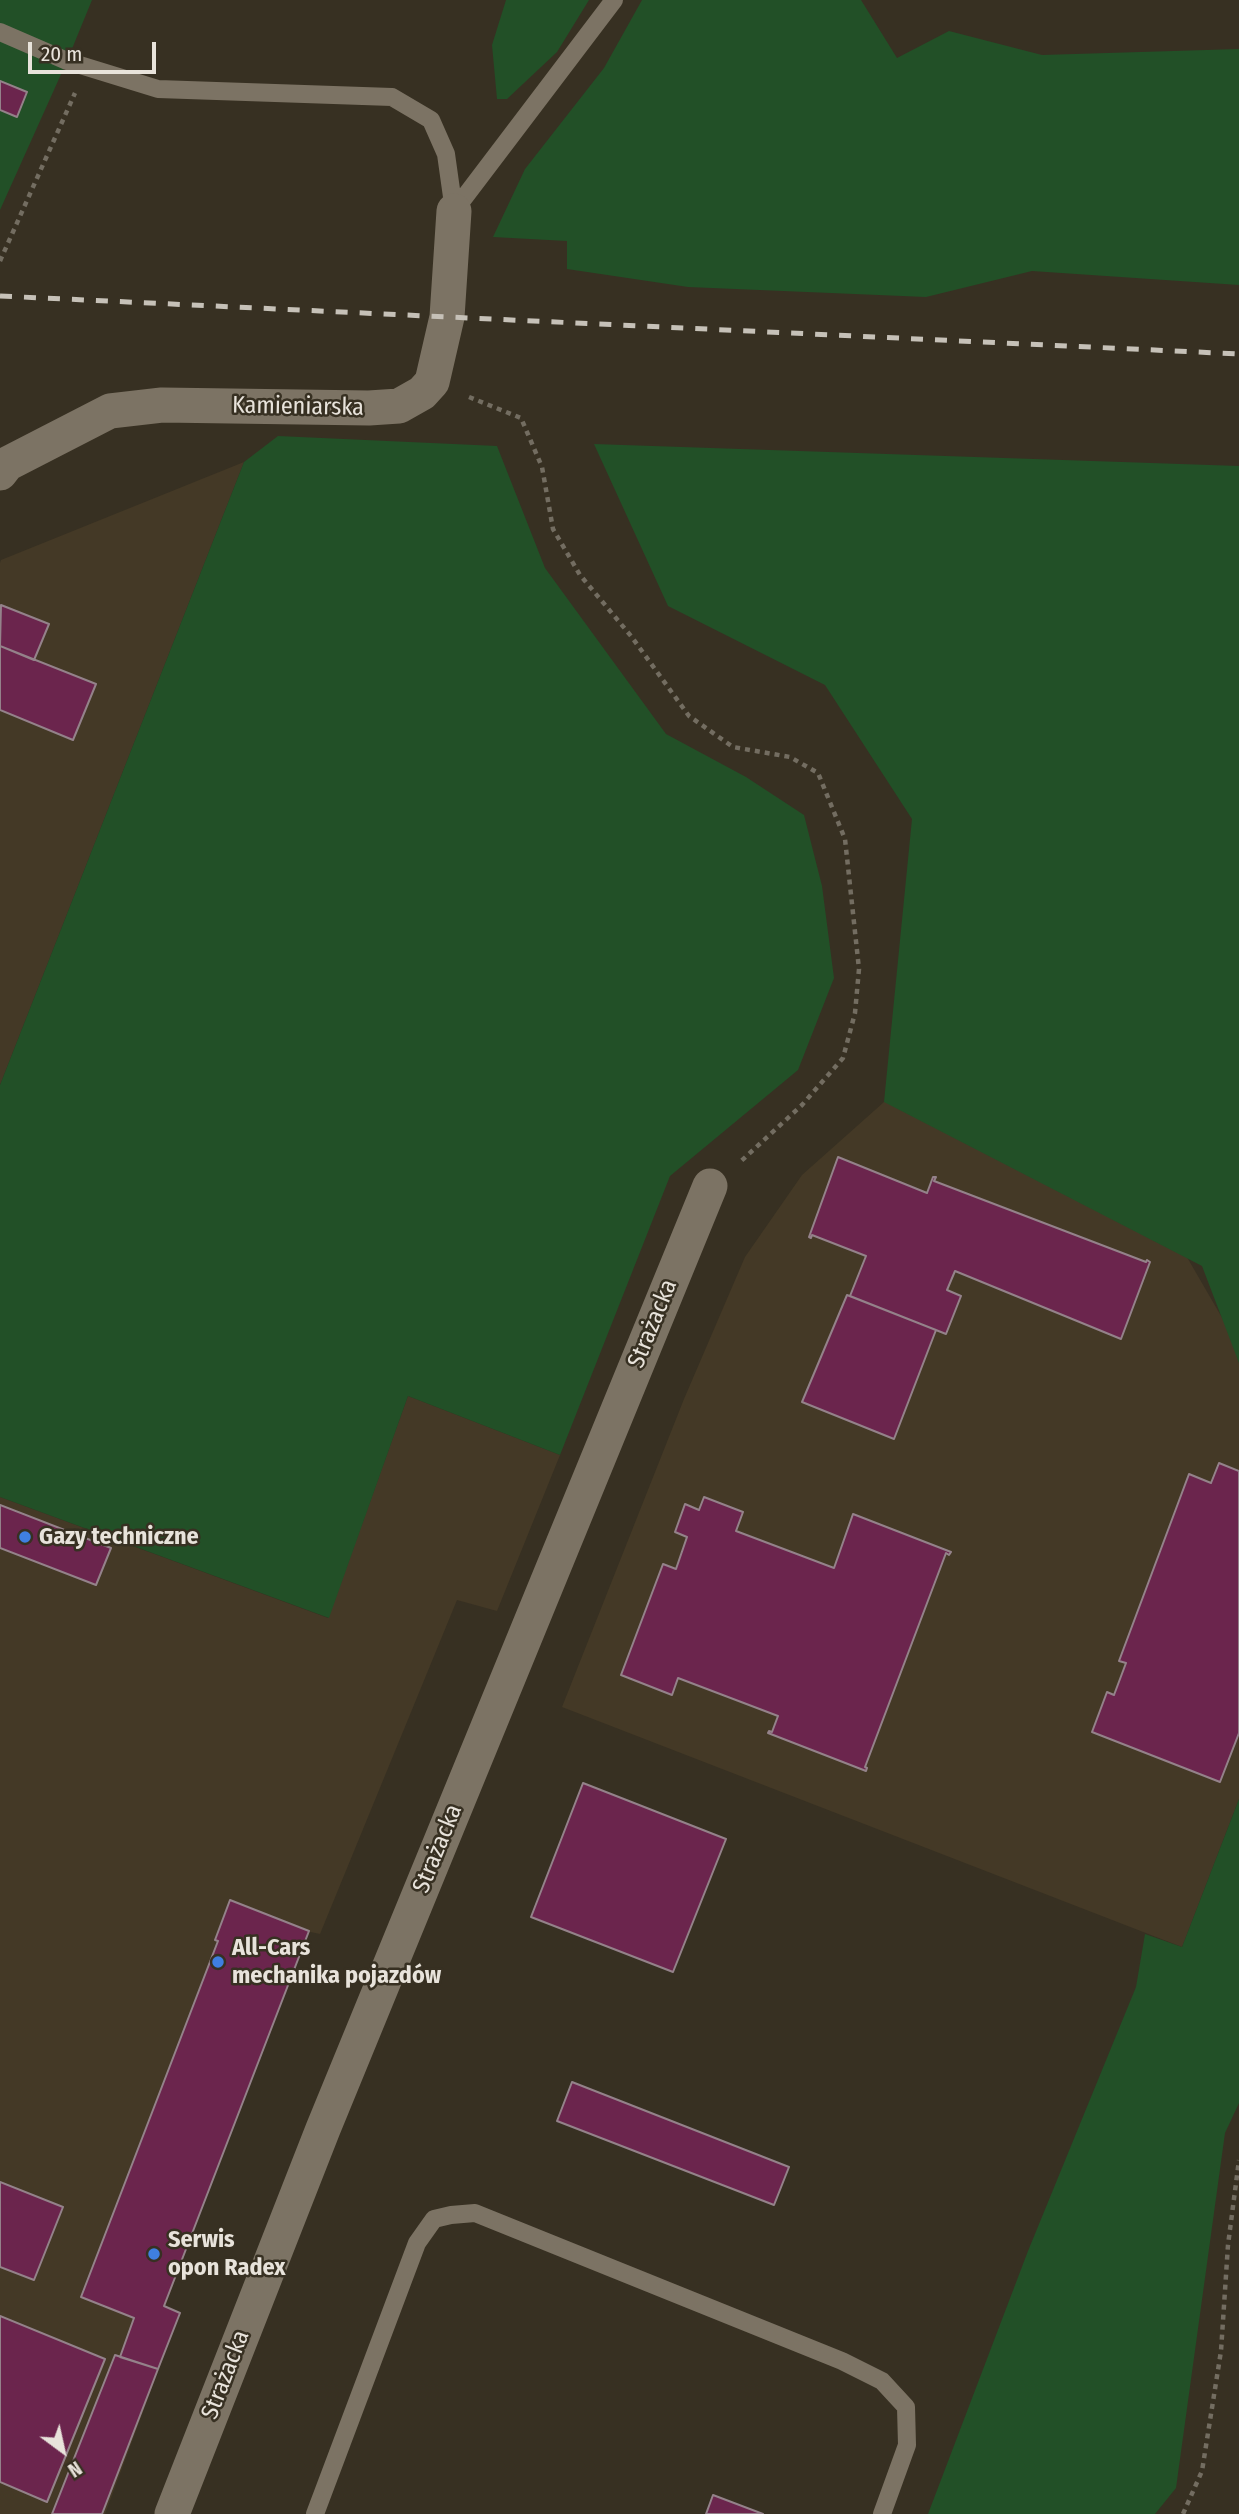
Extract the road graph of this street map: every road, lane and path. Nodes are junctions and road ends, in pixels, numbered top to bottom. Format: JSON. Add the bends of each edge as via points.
{"nodes":[{"id":1,"x":614,"y":0,"type":"edge"},
{"id":2,"x":0,"y":32,"type":"edge"},
{"id":3,"x":87,"y":67,"type":"junction"},
{"id":4,"x":454,"y":211,"type":"junction"},
{"id":5,"x":0,"y":261,"type":"edge"},
{"id":6,"x":432,"y":382,"type":"junction"},
{"id":7,"x":0,"y":473,"type":"edge"},
{"id":8,"x":710,"y":1186,"type":"joint"},
{"id":9,"x":1239,"y":2160,"type":"edge"},
{"id":10,"x":172,"y":2514,"type":"edge"},
{"id":11,"x":315,"y":2514,"type":"edge"},
{"id":12,"x":882,"y":2514,"type":"edge"},
{"id":13,"x":1183,"y":2514,"type":"edge"}],
"edges":[{"from":1,"to":4,"type":"lane"},
{"from":2,"to":3,"type":"lane"},
{"from":3,"to":4,"type":"lane","via":[[158,89],[392,97],[431,120],[446,154]]},
{"from":3,"to":5,"type":"path"},
{"from":4,"to":6,"type":"street","via":[[447,317]]},
{"from":6,"to":7,"type":"street","name":"Kamieniarska","via":[[398,406],[162,405],[110,411],[7,464]]},
{"from":6,"to":8,"type":"path","via":[[521,418],[542,467],[553,528],[580,575],[689,716],[733,747],[790,757],[818,773],[845,839],[859,969],[855,1013],[843,1058],[802,1105]]},
{"from":8,"to":10,"type":"street","name":"Strażacka","via":[[323,2129]]},
{"from":9,"to":13,"type":"path","via":[[1221,2351],[1202,2471]]},
{"from":11,"to":12,"type":"lane","via":[[417,2243],[434,2219],[475,2213],[882,2381],[906,2407],[908,2445]]}]}
